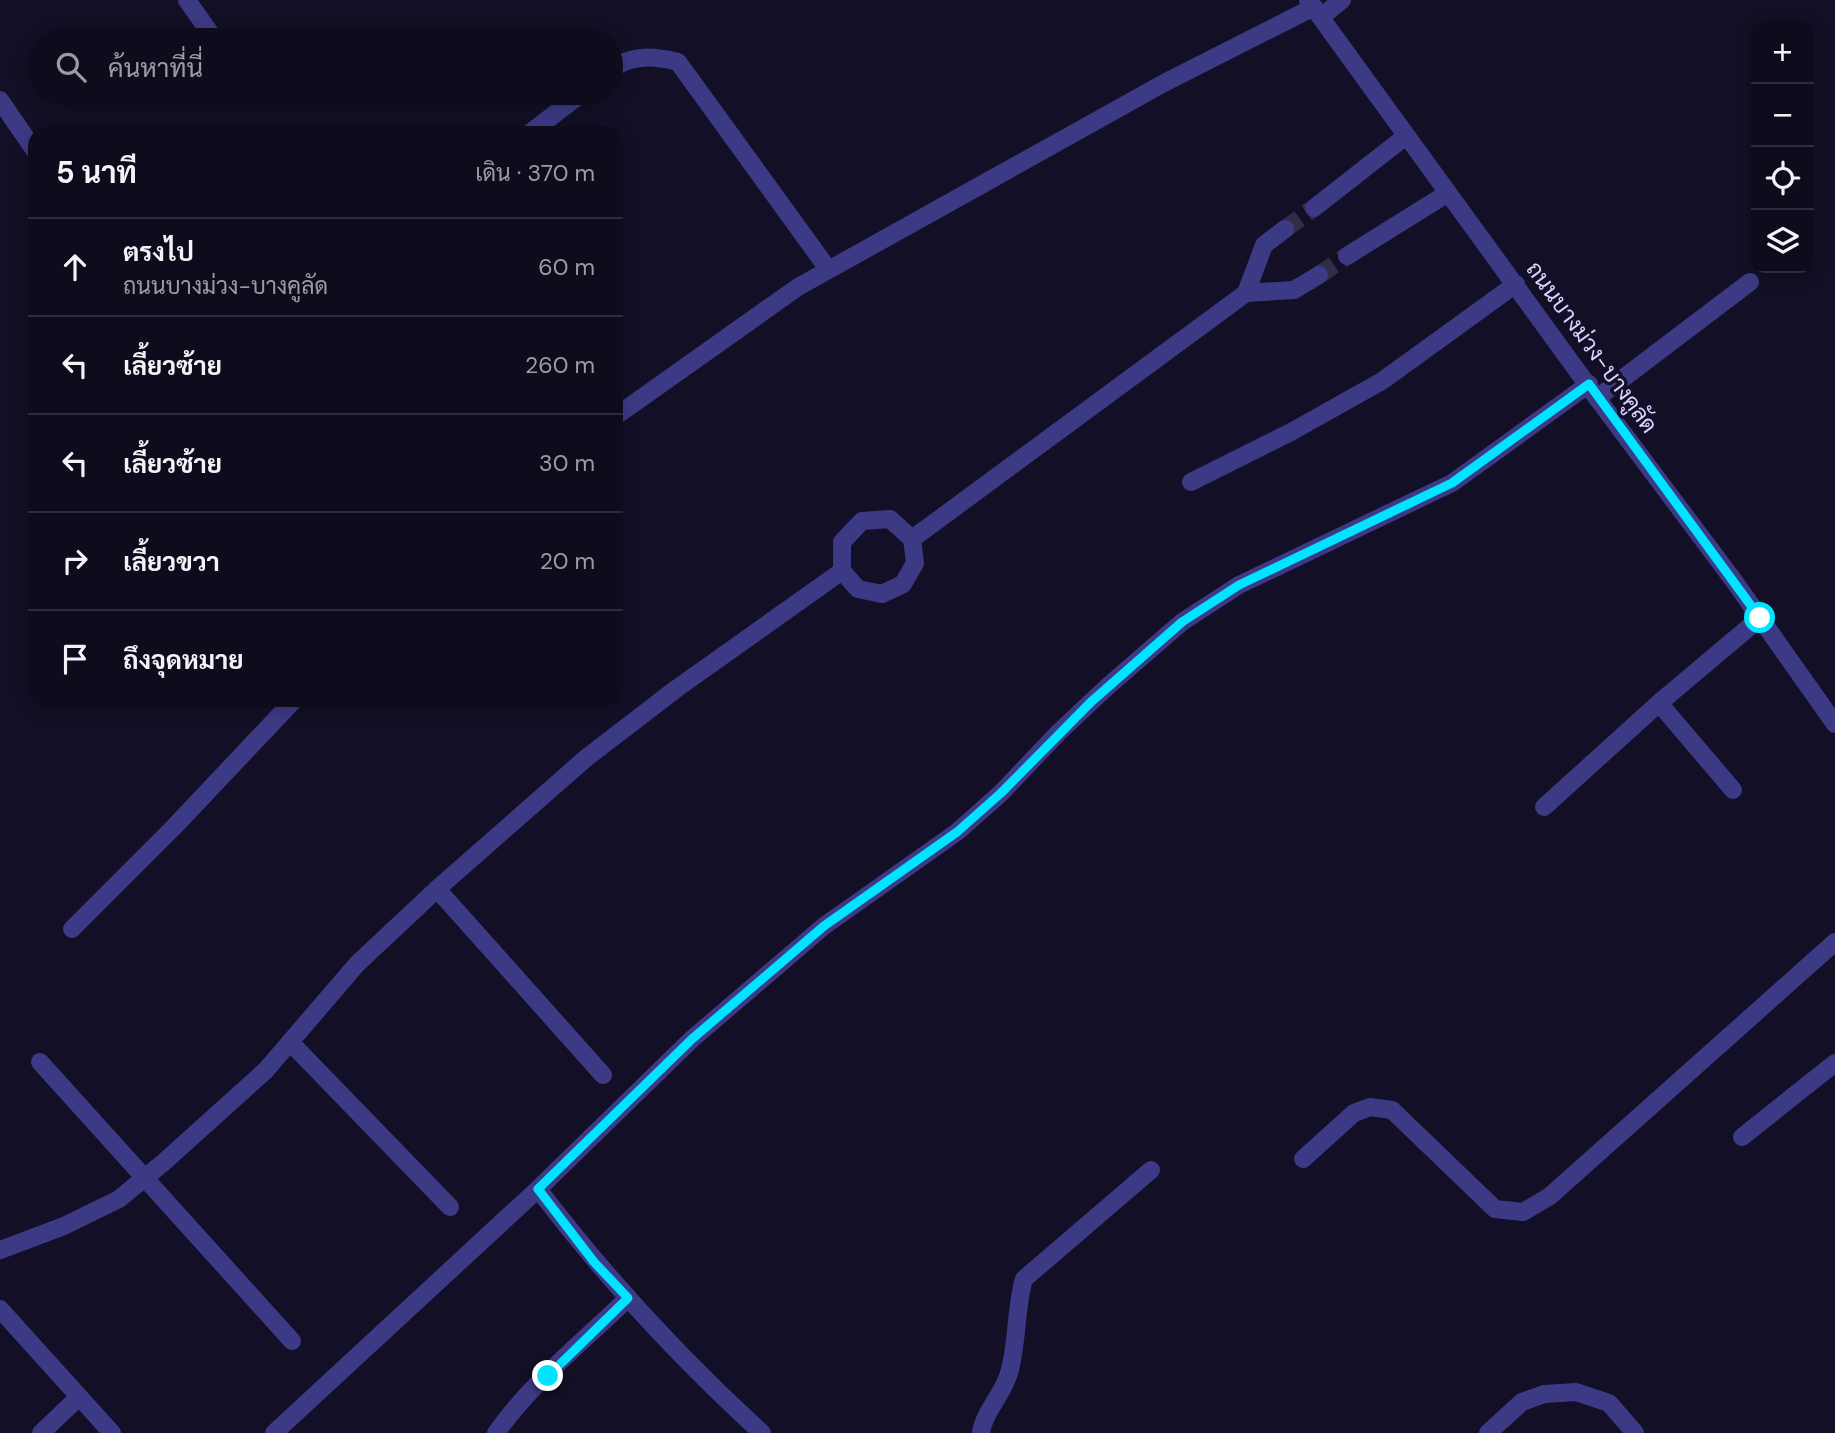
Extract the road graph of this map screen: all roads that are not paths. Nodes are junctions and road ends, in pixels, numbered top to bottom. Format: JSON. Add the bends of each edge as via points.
{"nodes":[{"id":1,"x":187,"y":0,"type":"edge"},
{"id":2,"x":1342,"y":0,"type":"edge"},
{"id":3,"x":1314,"y":8,"type":"edge"},
{"id":4,"x":207,"y":28,"type":"edge"},
{"id":5,"x":623,"y":63,"type":"edge"},
{"id":6,"x":0,"y":100,"type":"edge"},
{"id":7,"x":566,"y":105,"type":"edge"},
{"id":8,"x":539,"y":126,"type":"edge"},
{"id":9,"x":1406,"y":136,"type":"junction"},
{"id":10,"x":28,"y":141,"type":"edge"},
{"id":11,"x":1448,"y":192,"type":"junction"},
{"id":12,"x":1314,"y":208,"type":"tunnel mouth"},
{"id":13,"x":1285,"y":229,"type":"tunnel mouth"},
{"id":14,"x":1347,"y":256,"type":"tunnel mouth"},
{"id":15,"x":828,"y":269,"type":"junction"},
{"id":16,"x":1319,"y":275,"type":"tunnel mouth"},
{"id":17,"x":1750,"y":282,"type":"dead end"},
{"id":18,"x":1516,"y":284,"type":"junction"},
{"id":19,"x":1246,"y":293,"type":"junction"},
{"id":20,"x":1593,"y":391,"type":"junction"},
{"id":21,"x":623,"y":411,"type":"edge"},
{"id":22,"x":1191,"y":482,"type":"dead end"},
{"id":23,"x":912,"y":539,"type":"junction"},
{"id":24,"x":842,"y":570,"type":"junction"},
{"id":25,"x":1760,"y":618,"type":"junction"},
{"id":26,"x":1659,"y":703,"type":"junction"},
{"id":27,"x":287,"y":707,"type":"edge"},
{"id":28,"x":1835,"y":724,"type":"edge"},
{"id":29,"x":1733,"y":790,"type":"dead end"},
{"id":30,"x":1544,"y":807,"type":"dead end"},
{"id":31,"x":437,"y":889,"type":"junction"},
{"id":32,"x":72,"y":929,"type":"dead end"},
{"id":33,"x":1834,"y":946,"type":"edge"},
{"id":34,"x":290,"y":1042,"type":"junction"},
{"id":35,"x":40,"y":1062,"type":"dead end"},
{"id":36,"x":1835,"y":1063,"type":"edge"},
{"id":37,"x":603,"y":1074,"type":"dead end"},
{"id":38,"x":1742,"y":1138,"type":"dead end"},
{"id":39,"x":1303,"y":1158,"type":"dead end"},
{"id":40,"x":1151,"y":1170,"type":"dead end"},
{"id":41,"x":146,"y":1177,"type":"junction"},
{"id":42,"x":538,"y":1189,"type":"junction"},
{"id":43,"x":450,"y":1207,"type":"dead end"},
{"id":44,"x":0,"y":1250,"type":"edge"},
{"id":45,"x":628,"y":1298,"type":"junction"},
{"id":46,"x":0,"y":1310,"type":"edge"},
{"id":47,"x":292,"y":1341,"type":"dead end"},
{"id":48,"x":79,"y":1397,"type":"junction"},
{"id":49,"x":41,"y":1433,"type":"edge"},
{"id":50,"x":112,"y":1433,"type":"edge"},
{"id":51,"x":274,"y":1433,"type":"edge"},
{"id":52,"x":496,"y":1433,"type":"edge"},
{"id":53,"x":762,"y":1433,"type":"edge"},
{"id":54,"x":981,"y":1433,"type":"edge"},
{"id":55,"x":1488,"y":1433,"type":"edge"},
{"id":56,"x":1635,"y":1433,"type":"edge"}],
"edges":[{"from":1,"to":4,"type":"street"},
{"from":2,"to":3,"type":"street"},
{"from":3,"to":9,"type":"street","name":"ถนนบางม่วง-บางคูลัด"},
{"from":3,"to":15,"type":"street","via":[[1164,83]]},
{"from":5,"to":15,"type":"street","via":[[657,56],[678,62]]},
{"from":6,"to":10,"type":"street"},
{"from":7,"to":8,"type":"street"},
{"from":9,"to":11,"type":"street","name":"ถนนบางม่วง-บางคูลัด"},
{"from":9,"to":12,"type":"street"},
{"from":11,"to":14,"type":"street"},
{"from":11,"to":18,"type":"street","name":"ถนนบางม่วง-บางคูลัด"},
{"from":13,"to":19,"type":"street","via":[[1264,245]]},
{"from":15,"to":21,"type":"street"},
{"from":16,"to":19,"type":"street","via":[[1294,289]]},
{"from":17,"to":20,"type":"street"},
{"from":18,"to":20,"type":"street","name":"ถนนบางม่วง-บางคูลัด"},
{"from":18,"to":22,"type":"street","via":[[1382,381]]},
{"from":19,"to":23,"type":"street"},
{"from":20,"to":25,"type":"street","name":"ถนนบางม่วง-บางคูลัด"},
{"from":20,"to":42,"type":"street","via":[[1452,483],[1239,585],[1182,622],[1097,696],[957,832],[824,926],[692,1039]]},
{"from":23,"to":24,"type":"street","via":[[890,519],[862,521],[842,542]]},
{"from":23,"to":24,"type":"street","via":[[915,563],[903,584],[882,594],[858,589]]},
{"from":24,"to":31,"type":"street","via":[[585,759]]},
{"from":25,"to":26,"type":"street"},
{"from":25,"to":28,"type":"street","name":"ถนนบางม่วง-บางคูลัด"},
{"from":26,"to":29,"type":"street"},
{"from":26,"to":30,"type":"street"},
{"from":27,"to":32,"type":"street"},
{"from":31,"to":34,"type":"street","via":[[357,964]]},
{"from":31,"to":37,"type":"street"},
{"from":33,"to":39,"type":"street","via":[[1550,1196],[1523,1212],[1494,1209],[1392,1110],[1370,1107],[1354,1113]]},
{"from":34,"to":41,"type":"street","via":[[266,1070]]},
{"from":34,"to":43,"type":"street"},
{"from":35,"to":41,"type":"street"},
{"from":36,"to":38,"type":"street"},
{"from":40,"to":54,"type":"street","via":[[1024,1279],[1009,1377],[982,1423]]},
{"from":41,"to":44,"type":"street","via":[[119,1199]]},
{"from":41,"to":47,"type":"street"},
{"from":42,"to":45,"type":"street"},
{"from":42,"to":51,"type":"street"},
{"from":45,"to":52,"type":"street"},
{"from":45,"to":53,"type":"street"},
{"from":46,"to":48,"type":"street"},
{"from":48,"to":49,"type":"street"},
{"from":48,"to":50,"type":"street"},
{"from":55,"to":56,"type":"street","via":[[1522,1402],[1544,1394],[1576,1392],[1609,1404]]}]}
